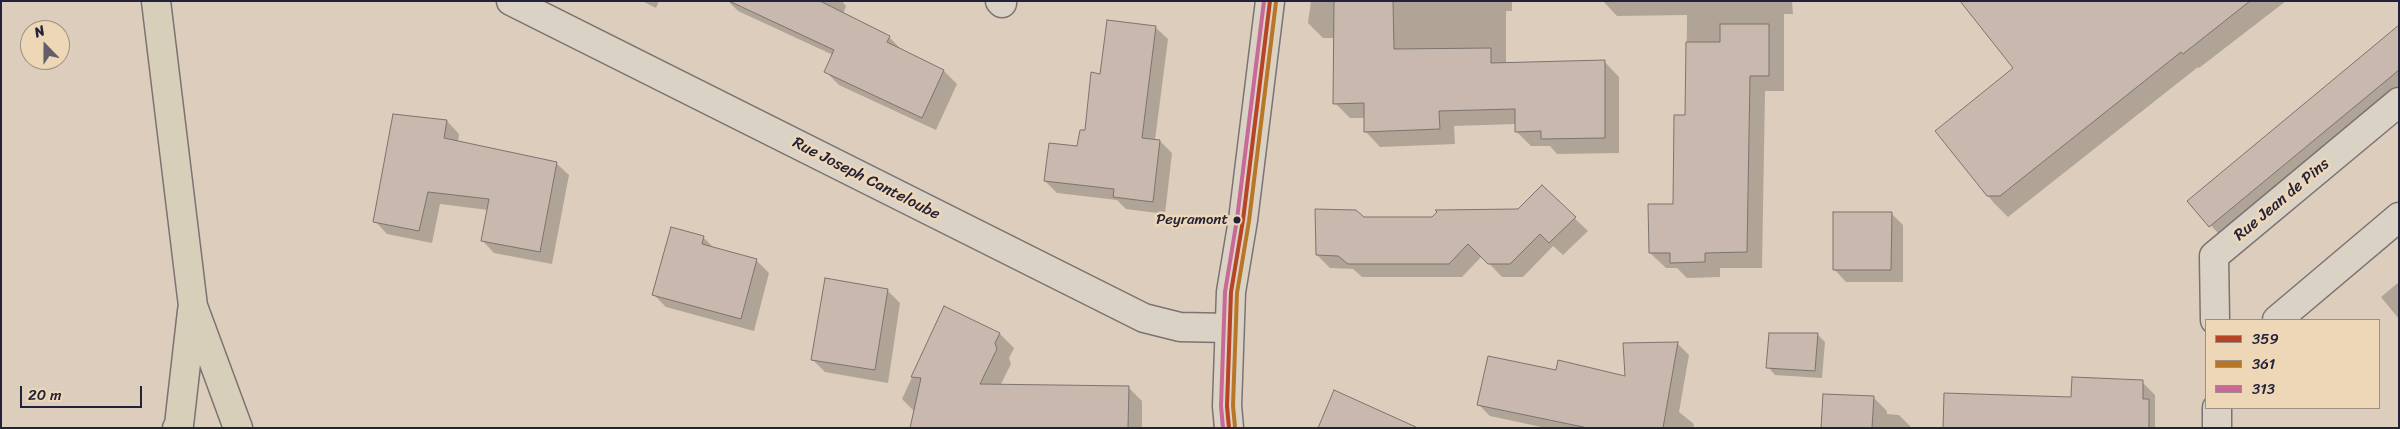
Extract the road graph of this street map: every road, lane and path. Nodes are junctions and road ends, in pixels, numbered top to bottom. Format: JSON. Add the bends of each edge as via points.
{"nodes":[{"id":1,"x":156,"y":1,"type":"edge"},
{"id":2,"x":511,"y":1,"type":"edge"},
{"id":3,"x":1270,"y":1,"type":"edge"},
{"id":4,"x":2399,"y":102,"type":"edge"},
{"id":5,"x":2399,"y":218,"type":"edge"},
{"id":6,"x":193,"y":306,"type":"junction"},
{"id":7,"x":2215,"y":319,"type":"edge"},
{"id":8,"x":2278,"y":319,"type":"edge"},
{"id":9,"x":1229,"y":328,"type":"junction"},
{"id":10,"x":2217,"y":409,"type":"edge"},
{"id":11,"x":177,"y":428,"type":"edge"},
{"id":12,"x":238,"y":428,"type":"edge"},
{"id":13,"x":1229,"y":428,"type":"edge"},
{"id":14,"x":2217,"y":428,"type":"edge"}],
"edges":[{"from":1,"to":6,"type":"highway"},
{"from":2,"to":9,"type":"street","name":"Rue Joseph Canteloube","via":[[1144,318],[1180,327]]},
{"from":3,"to":9,"type":"street"},
{"from":4,"to":7,"type":"street","name":"Rue Jean de Pins","via":[[2214,256]]},
{"from":5,"to":8,"type":"street"},
{"from":6,"to":11,"type":"highway"},
{"from":6,"to":12,"type":"highway"},
{"from":9,"to":13,"type":"street"},
{"from":10,"to":14,"type":"street"}]}
